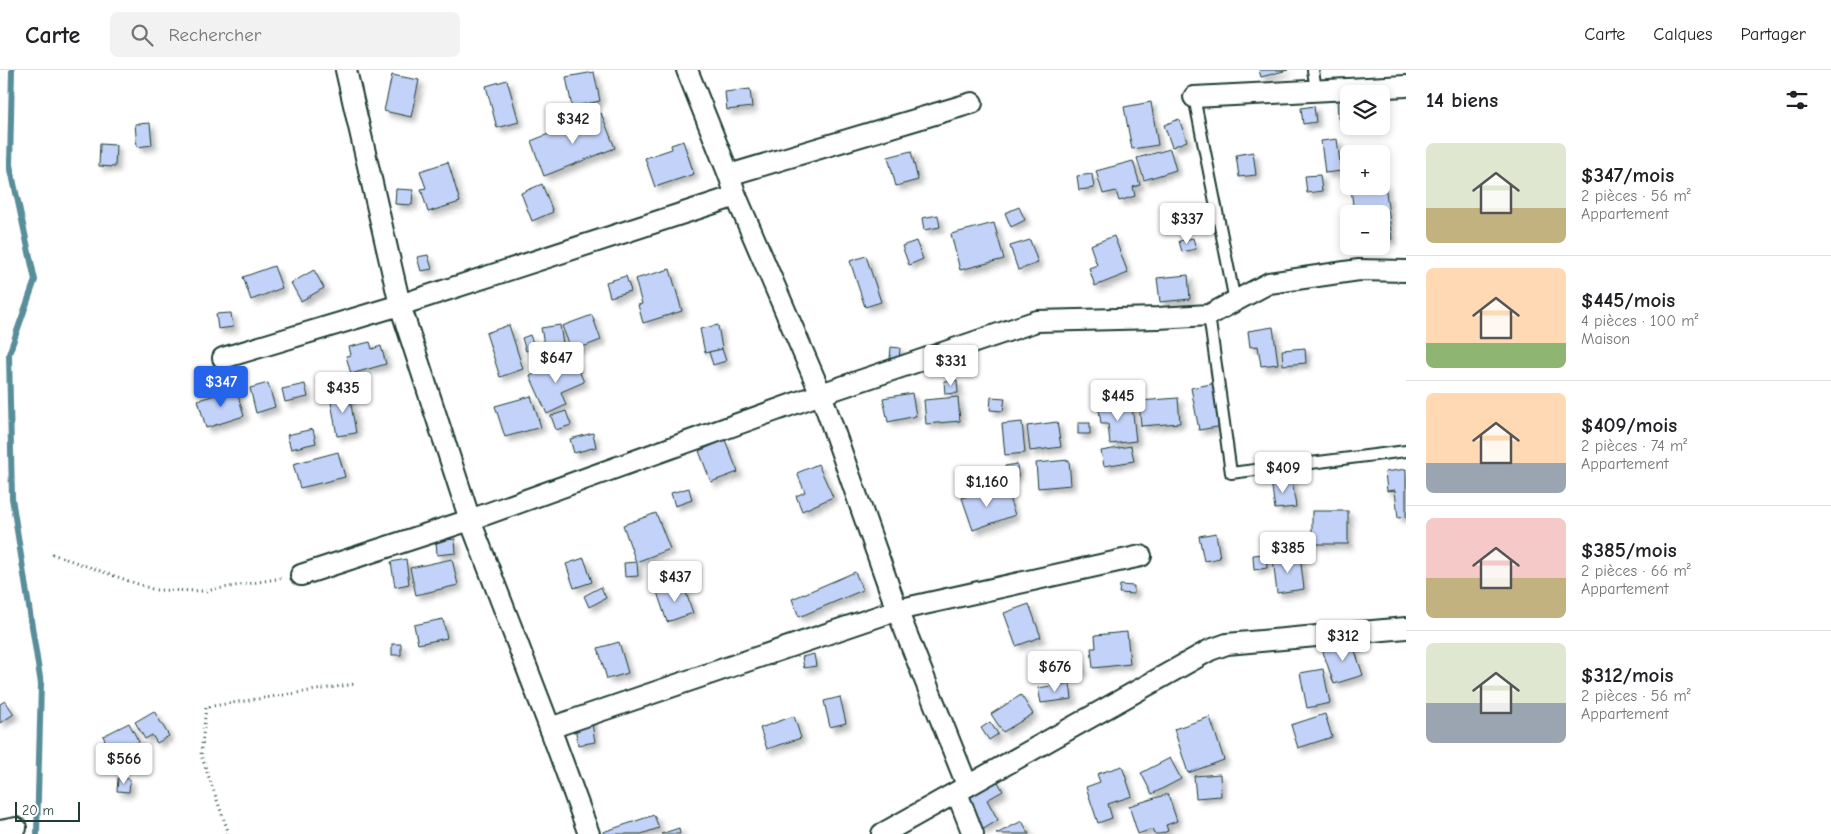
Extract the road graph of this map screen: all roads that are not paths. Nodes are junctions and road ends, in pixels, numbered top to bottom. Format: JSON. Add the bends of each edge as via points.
{"nodes":[{"id":1,"x":347,"y":70,"type":"edge"},
{"id":2,"x":687,"y":70,"type":"edge"},
{"id":3,"x":1313,"y":70,"type":"edge"},
{"id":4,"x":1406,"y":86,"type":"edge"},
{"id":5,"x":1316,"y":90,"type":"junction"},
{"id":6,"x":1194,"y":97,"type":"joint"},
{"id":7,"x":972,"y":103,"type":"dead end"},
{"id":8,"x":729,"y":175,"type":"junction"},
{"id":9,"x":736,"y":196,"type":"junction"},
{"id":10,"x":1406,"y":271,"type":"edge"},
{"id":11,"x":1235,"y":301,"type":"junction"},
{"id":12,"x":400,"y":305,"type":"junction"},
{"id":13,"x":1209,"y":315,"type":"junction"},
{"id":14,"x":223,"y":358,"type":"dead end"},
{"id":15,"x":821,"y":394,"type":"junction"},
{"id":16,"x":1406,"y":451,"type":"edge"},
{"id":17,"x":470,"y":520,"type":"junction"},
{"id":18,"x":1142,"y":556,"type":"dead end"},
{"id":19,"x":301,"y":575,"type":"road end"},
{"id":20,"x":897,"y":610,"type":"junction"},
{"id":21,"x":1406,"y":628,"type":"edge"},
{"id":22,"x":550,"y":728,"type":"junction"},
{"id":23,"x":962,"y":789,"type":"junction"},
{"id":24,"x":589,"y":834,"type":"edge"},
{"id":25,"x":882,"y":834,"type":"edge"},
{"id":26,"x":973,"y":834,"type":"edge"}],
"edges":[{"from":1,"to":12,"type":"street"},
{"from":2,"to":8,"type":"street"},
{"from":3,"to":5,"type":"lane"},
{"from":4,"to":5,"type":"street"},
{"from":5,"to":6,"type":"street"},
{"from":6,"to":11,"type":"lane"},
{"from":7,"to":8,"type":"street"},
{"from":8,"to":9,"type":"street"},
{"from":9,"to":12,"type":"street"},
{"from":9,"to":15,"type":"street"},
{"from":10,"to":11,"type":"street","via":[[1359,270],[1269,283]]},
{"from":11,"to":13,"type":"street"},
{"from":12,"to":14,"type":"street"},
{"from":12,"to":17,"type":"street"},
{"from":13,"to":15,"type":"street","via":[[1037,321]]},
{"from":13,"to":16,"type":"lane","via":[[1231,473]]},
{"from":15,"to":17,"type":"street"},
{"from":15,"to":20,"type":"street"},
{"from":17,"to":19,"type":"street"},
{"from":17,"to":22,"type":"street"},
{"from":18,"to":20,"type":"street"},
{"from":20,"to":22,"type":"street"},
{"from":20,"to":23,"type":"street"},
{"from":21,"to":23,"type":"street","via":[[1227,644],[1210,650]]},
{"from":22,"to":24,"type":"street"},
{"from":23,"to":25,"type":"street"},
{"from":23,"to":26,"type":"street"}]}
